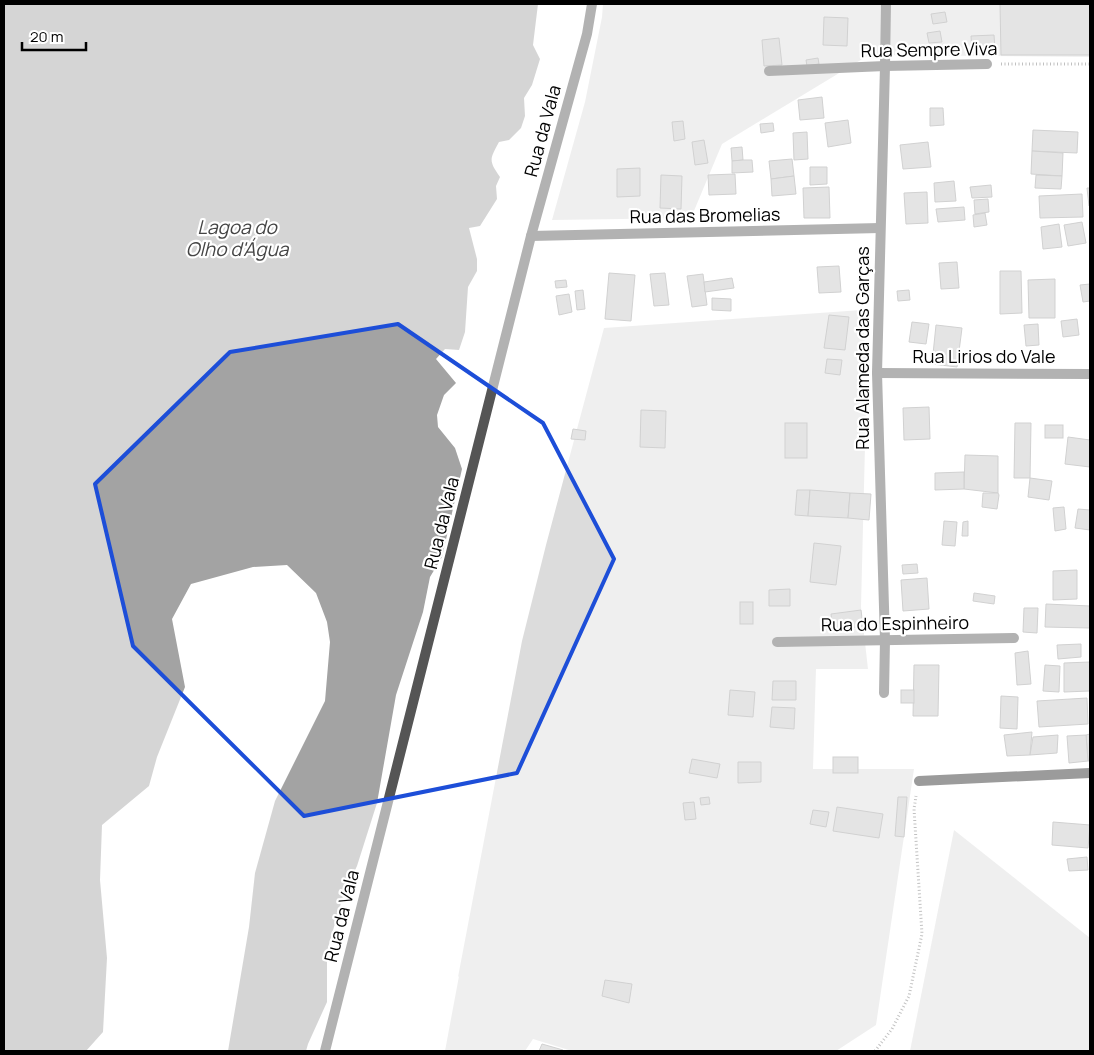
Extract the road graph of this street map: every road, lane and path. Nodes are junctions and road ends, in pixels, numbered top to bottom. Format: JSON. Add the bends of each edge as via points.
{"nodes":[{"id":1,"x":592,"y":4,"type":"edge"},
{"id":2,"x":886,"y":4,"type":"edge"},
{"id":3,"x":988,"y":64,"type":"joint"},
{"id":4,"x":1090,"y":64,"type":"edge"},
{"id":5,"x":885,"y":66,"type":"junction"},
{"id":6,"x":769,"y":71,"type":"dead end"},
{"id":7,"x":880,"y":228,"type":"junction"},
{"id":8,"x":531,"y":236,"type":"junction"},
{"id":9,"x":877,"y":373,"type":"junction"},
{"id":10,"x":1090,"y":374,"type":"edge"},
{"id":11,"x":1014,"y":638,"type":"dead end"},
{"id":12,"x":885,"y":640,"type":"junction"},
{"id":13,"x":777,"y":642,"type":"dead end"},
{"id":14,"x":884,"y":693,"type":"dead end"},
{"id":15,"x":1090,"y":773,"type":"edge"},
{"id":16,"x":919,"y":781,"type":"joint"},
{"id":17,"x":325,"y":1051,"type":"edge"},
{"id":18,"x":875,"y":1051,"type":"edge"}],
"edges":[{"from":1,"to":8,"type":"street","name":"Rua da Vala","via":[[587,34]]},
{"from":2,"to":5,"type":"street","name":"Rua Alameda das Garças"},
{"from":3,"to":4,"type":"path","name":"Rua Sempre Viva"},
{"from":3,"to":5,"type":"street","name":"Rua Sempre Viva"},
{"from":5,"to":6,"type":"street","name":"Rua Sempre Viva"},
{"from":5,"to":7,"type":"street","name":"Rua Alameda das Garças"},
{"from":7,"to":8,"type":"street","name":"Rua das Bromelias"},
{"from":7,"to":9,"type":"street","name":"Rua Alameda das Garças"},
{"from":8,"to":17,"type":"street","name":"Rua da Vala"},
{"from":9,"to":10,"type":"street","name":"Rua Lirios do Vale"},
{"from":9,"to":12,"type":"street","name":"Rua Alameda das Garças"},
{"from":11,"to":12,"type":"street","name":"Rua do Espinheiro"},
{"from":12,"to":13,"type":"street","name":"Rua do Espinheiro"},
{"from":12,"to":14,"type":"street","name":"Rua Alameda das Garças"},
{"from":15,"to":16,"type":"main road"},
{"from":16,"to":18,"type":"path","via":[[914,809],[922,934],[909,996]]}]}
